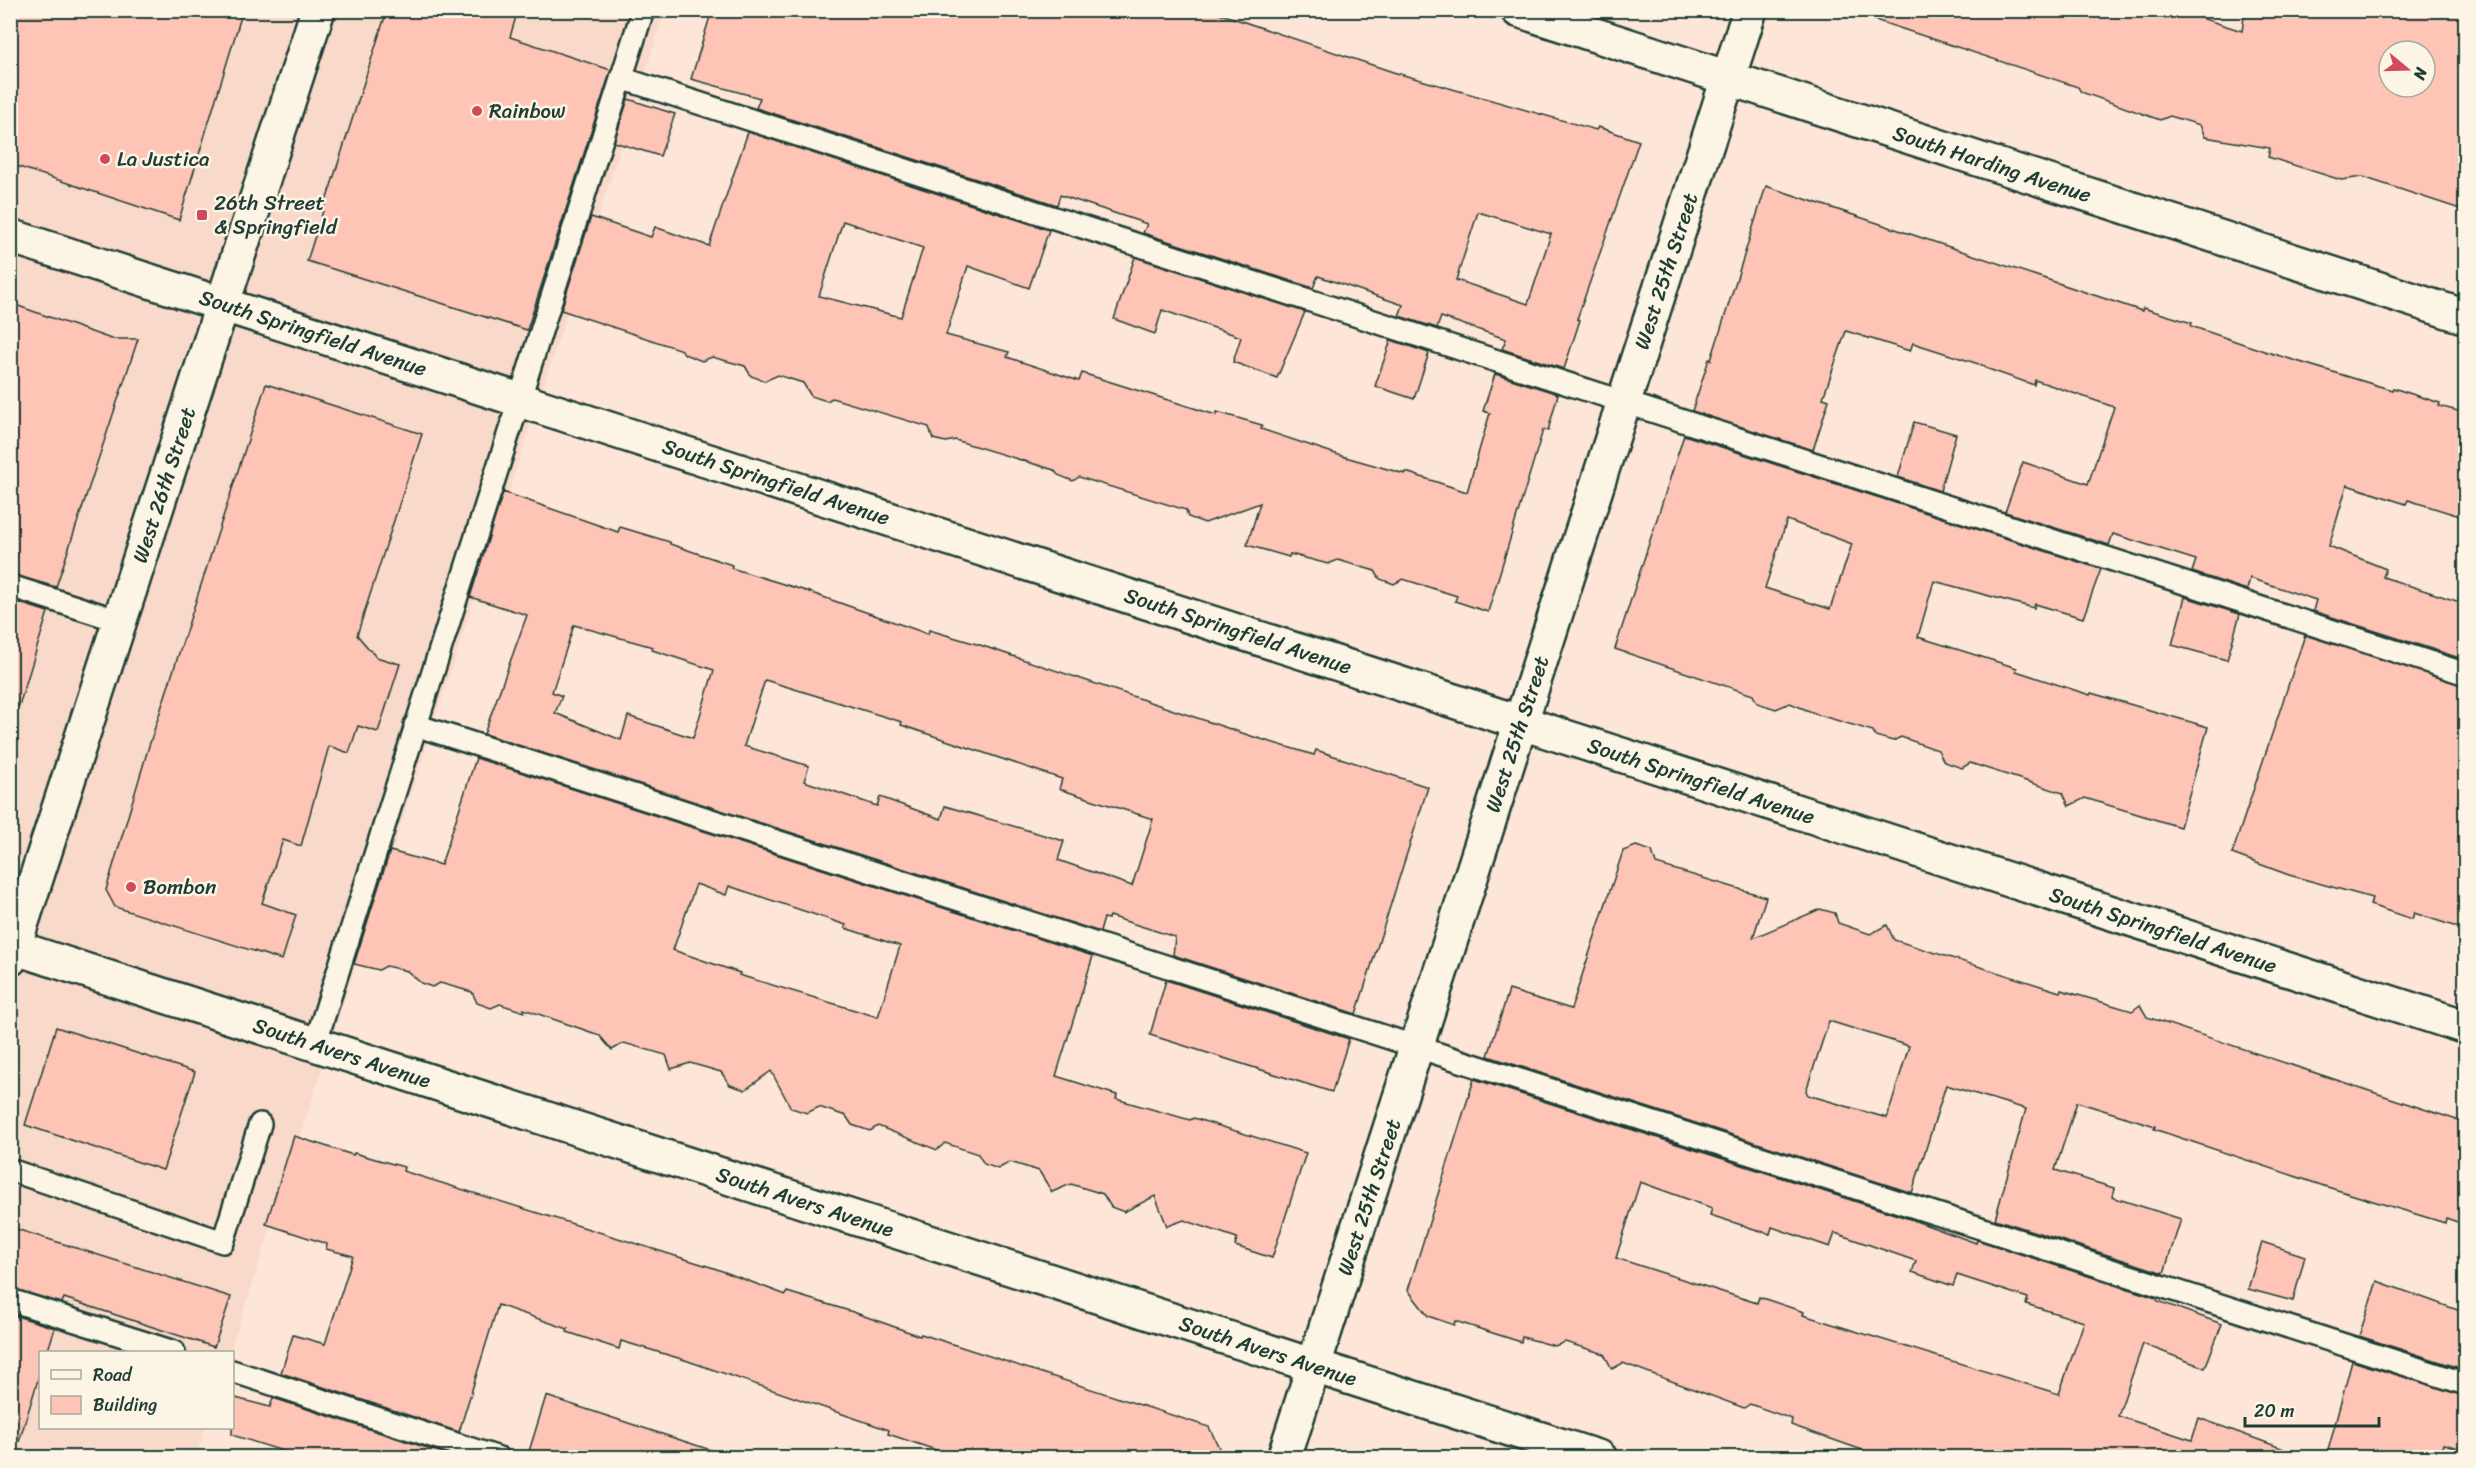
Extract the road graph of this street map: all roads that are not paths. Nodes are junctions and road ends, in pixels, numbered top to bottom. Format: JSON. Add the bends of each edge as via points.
{"nodes":[{"id":1,"x":318,"y":10,"type":"edge"},
{"id":2,"x":643,"y":10,"type":"edge"},
{"id":3,"x":1518,"y":10,"type":"edge"},
{"id":4,"x":1750,"y":10,"type":"edge"},
{"id":5,"x":621,"y":78,"type":"junction"},
{"id":6,"x":1728,"y":78,"type":"junction"},
{"id":7,"x":10,"y":236,"type":"edge"},
{"id":8,"x":223,"y":304,"type":"junction"},
{"id":9,"x":2466,"y":317,"type":"edge"},
{"id":10,"x":518,"y":399,"type":"junction"},
{"id":11,"x":1625,"y":401,"type":"junction"},
{"id":12,"x":10,"y":586,"type":"edge"},
{"id":13,"x":120,"y":621,"type":"junction"},
{"id":14,"x":2466,"y":674,"type":"edge"},
{"id":15,"x":1521,"y":723,"type":"junction"},
{"id":16,"x":415,"y":725,"type":"junction"},
{"id":17,"x":12,"y":951,"type":"edge"},
{"id":18,"x":2466,"y":1027,"type":"edge"},
{"id":19,"x":315,"y":1044,"type":"junction"},
{"id":20,"x":1417,"y":1046,"type":"junction"},
{"id":21,"x":260,"y":1124,"type":"dead end"},
{"id":22,"x":10,"y":1170,"type":"edge"},
{"id":23,"x":10,"y":1300,"type":"edge"},
{"id":24,"x":168,"y":1351,"type":"edge"},
{"id":25,"x":1314,"y":1365,"type":"junction"},
{"id":26,"x":234,"y":1372,"type":"edge"},
{"id":27,"x":2466,"y":1384,"type":"edge"},
{"id":28,"x":499,"y":1458,"type":"edge"},
{"id":29,"x":1284,"y":1458,"type":"edge"},
{"id":30,"x":1600,"y":1458,"type":"edge"}],
"edges":[{"from":1,"to":8,"type":"street","name":"West 26th Street"},
{"from":2,"to":5,"type":"lane"},
{"from":3,"to":6,"type":"street","name":"South Harding Avenue"},
{"from":4,"to":6,"type":"street","name":"West 25th Street"},
{"from":5,"to":10,"type":"lane"},
{"from":5,"to":11,"type":"lane"},
{"from":6,"to":9,"type":"street","name":"South Harding Avenue"},
{"from":6,"to":11,"type":"street","name":"West 25th Street"},
{"from":7,"to":8,"type":"street","name":"South Springfield Avenue"},
{"from":8,"to":10,"type":"street","name":"South Springfield Avenue"},
{"from":8,"to":13,"type":"street","name":"West 26th Street"},
{"from":10,"to":15,"type":"street","name":"South Springfield Avenue"},
{"from":10,"to":16,"type":"lane"},
{"from":11,"to":14,"type":"lane"},
{"from":11,"to":15,"type":"street","name":"West 25th Street"},
{"from":12,"to":13,"type":"lane"},
{"from":13,"to":17,"type":"street","name":"West 26th Street"},
{"from":15,"to":18,"type":"street","name":"South Springfield Avenue"},
{"from":15,"to":20,"type":"street","name":"West 25th Street"},
{"from":16,"to":19,"type":"lane"},
{"from":16,"to":20,"type":"lane"},
{"from":17,"to":19,"type":"street","name":"South Avers Avenue"},
{"from":19,"to":25,"type":"street","name":"South Avers Avenue"},
{"from":20,"to":25,"type":"street","name":"West 25th Street"},
{"from":20,"to":27,"type":"lane"},
{"from":21,"to":22,"type":"lane","via":[[223,1242]]},
{"from":23,"to":24,"type":"lane"},
{"from":25,"to":29,"type":"street","name":"West 25th Street"},
{"from":25,"to":30,"type":"street","name":"South Avers Avenue"},
{"from":26,"to":28,"type":"lane"}]}
